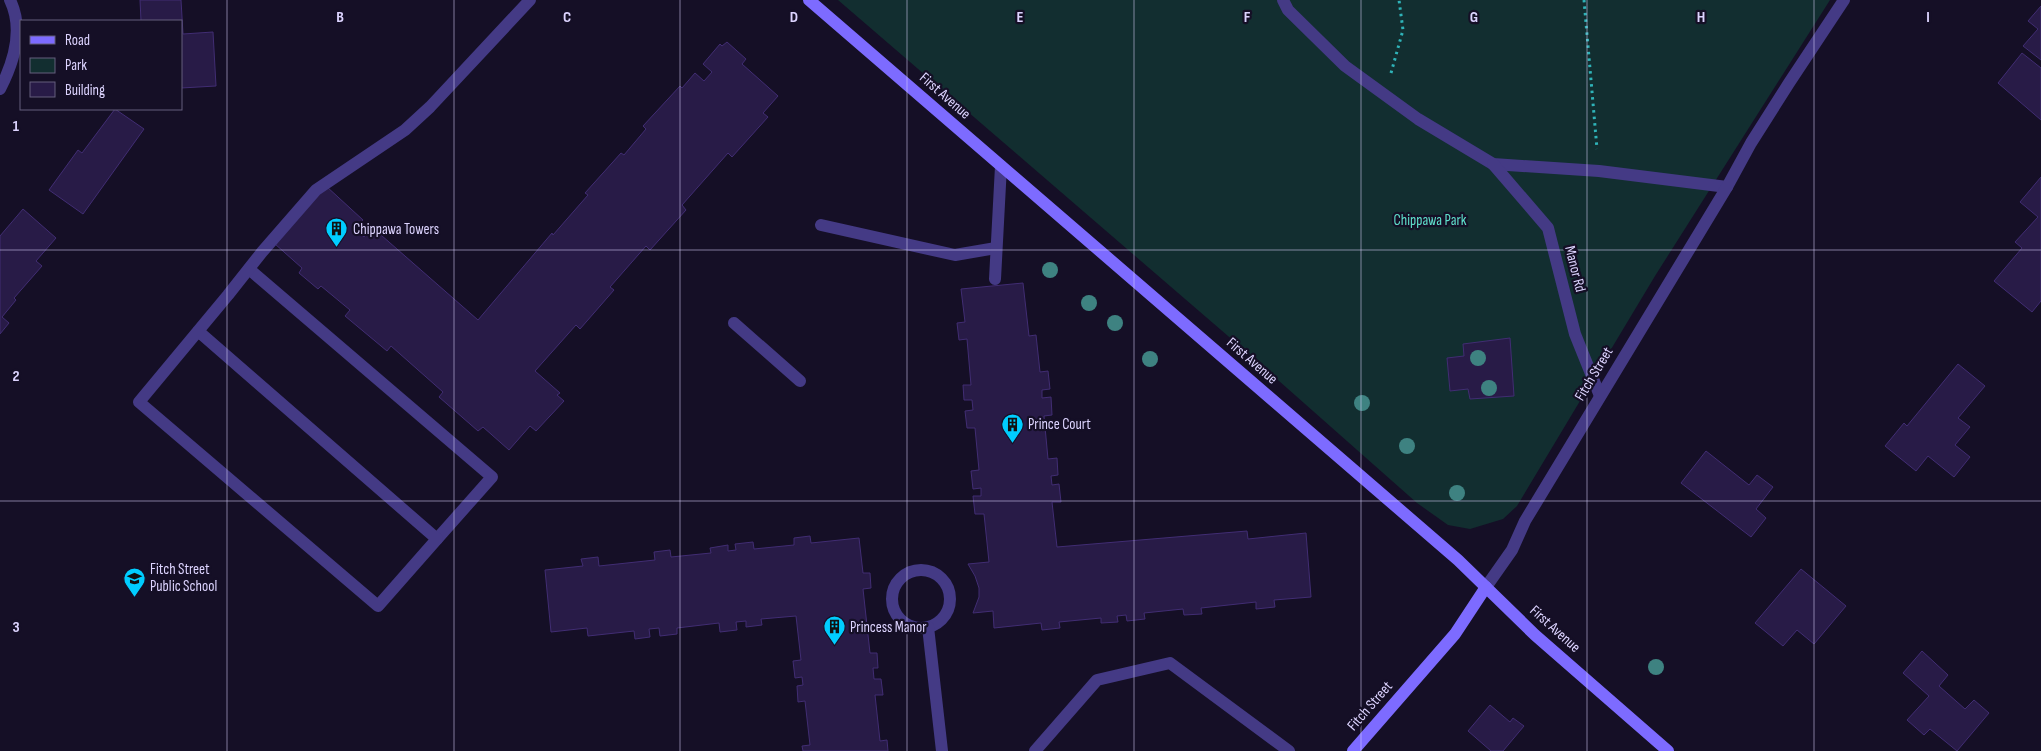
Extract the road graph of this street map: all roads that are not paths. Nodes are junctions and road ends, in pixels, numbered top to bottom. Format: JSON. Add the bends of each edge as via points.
{"nodes":[{"id":1,"x":10,"y":0,"type":"edge"},
{"id":2,"x":530,"y":0,"type":"edge"},
{"id":3,"x":809,"y":0,"type":"edge"},
{"id":4,"x":1283,"y":0,"type":"edge"},
{"id":5,"x":1844,"y":0,"type":"edge"},
{"id":6,"x":0,"y":89,"type":"edge"},
{"id":7,"x":1493,"y":164,"type":"junction"},
{"id":8,"x":1001,"y":166,"type":"junction"},
{"id":9,"x":1727,"y":187,"type":"junction"},
{"id":10,"x":821,"y":225,"type":"dead end"},
{"id":11,"x":996,"y":248,"type":"junction"},
{"id":12,"x":249,"y":269,"type":"junction"},
{"id":13,"x":995,"y":279,"type":"dead end"},
{"id":14,"x":734,"y":323,"type":"dead end"},
{"id":15,"x":198,"y":331,"type":"junction"},
{"id":16,"x":800,"y":381,"type":"dead end"},
{"id":17,"x":1600,"y":396,"type":"junction"},
{"id":18,"x":437,"y":539,"type":"junction"},
{"id":19,"x":1486,"y":587,"type":"junction"},
{"id":20,"x":928,"y":627,"type":"junction"},
{"id":21,"x":942,"y":751,"type":"edge"},
{"id":22,"x":1035,"y":751,"type":"edge"},
{"id":23,"x":1290,"y":751,"type":"edge"},
{"id":24,"x":1353,"y":751,"type":"edge"},
{"id":25,"x":1668,"y":751,"type":"edge"}],
"edges":[{"from":1,"to":6,"type":"street","via":[[18,38],[9,72]]},
{"from":2,"to":12,"type":"street","via":[[405,130],[316,190]]},
{"from":3,"to":8,"type":"street","name":"First Avenue"},
{"from":4,"to":7,"type":"street","via":[[1288,10],[1345,66],[1418,119]]},
{"from":5,"to":9,"type":"street","name":"Fitch Street","via":[[1784,90]]},
{"from":7,"to":9,"type":"street","via":[[1599,171]]},
{"from":7,"to":17,"type":"street","name":"Manor Rd","via":[[1548,228],[1575,334]]},
{"from":8,"to":11,"type":"street"},
{"from":8,"to":19,"type":"street","name":"First Avenue"},
{"from":9,"to":17,"type":"street","name":"Fitch Street"},
{"from":10,"to":11,"type":"street","via":[[955,255]]},
{"from":11,"to":13,"type":"street"},
{"from":12,"to":15,"type":"street"},
{"from":12,"to":18,"type":"street","via":[[492,477]]},
{"from":14,"to":16,"type":"street"},
{"from":15,"to":18,"type":"street"},
{"from":15,"to":18,"type":"street","via":[[139,402],[378,606]]},
{"from":17,"to":19,"type":"street","name":"Fitch Street","via":[[1525,521],[1512,550]]},
{"from":19,"to":24,"type":"street","name":"Fitch Street","via":[[1455,634]]},
{"from":19,"to":25,"type":"street","name":"First Avenue","via":[[1535,635]]},
{"from":20,"to":20,"type":"street","via":[[944,617],[950,599],[944,582],[924,570],[902,578],[896,586],[893,604],[896,613],[910,626]]},
{"from":20,"to":21,"type":"street"},
{"from":22,"to":23,"type":"street","via":[[1097,680],[1170,663]]}]}
